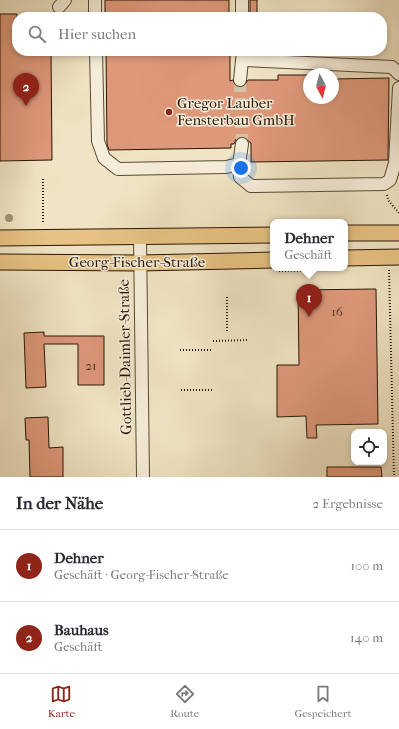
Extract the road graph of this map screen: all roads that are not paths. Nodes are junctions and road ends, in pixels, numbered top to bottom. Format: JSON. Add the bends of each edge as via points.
{"nodes":[{"id":1,"x":95,"y":0,"type":"edge"},
{"id":2,"x":242,"y":0,"type":"edge"},
{"id":3,"x":95,"y":12,"type":"edge"},
{"id":4,"x":242,"y":12,"type":"edge"},
{"id":5,"x":96,"y":56,"type":"edge"},
{"id":6,"x":243,"y":56,"type":"edge"},
{"id":7,"x":255,"y":56,"type":"edge"},
{"id":8,"x":399,"y":74,"type":"edge"},
{"id":9,"x":240,"y":80,"type":"tunnel mouth"},
{"id":10,"x":399,"y":88,"type":"edge"},
{"id":11,"x":242,"y":144,"type":"tunnel mouth"},
{"id":12,"x":239,"y":164,"type":"junction"},
{"id":13,"x":348,"y":233,"type":"edge"},
{"id":14,"x":399,"y":233,"type":"edge"},
{"id":15,"x":270,"y":234,"type":"edge"},
{"id":16,"x":140,"y":237,"type":"junction"},
{"id":17,"x":0,"y":238,"type":"edge"},
{"id":18,"x":394,"y":257,"type":"edge"},
{"id":19,"x":348,"y":258,"type":"edge"},
{"id":20,"x":270,"y":260,"type":"edge"},
{"id":21,"x":0,"y":262,"type":"edge"},
{"id":22,"x":140,"y":263,"type":"junction"},
{"id":23,"x":142,"y":477,"type":"edge"}],
"edges":[{"from":1,"to":3,"type":"street"},
{"from":2,"to":4,"type":"street"},
{"from":5,"to":12,"type":"street","via":[[98,141],[104,158],[118,168],[226,167]]},
{"from":6,"to":9,"type":"street"},
{"from":7,"to":8,"type":"street","via":[[392,67]]},
{"from":10,"to":12,"type":"street","via":[[395,163],[390,180],[384,184],[251,186],[240,177]]},
{"from":11,"to":12,"type":"street"},
{"from":13,"to":14,"type":"main road"},
{"from":15,"to":16,"type":"main road","name":"Georg-Fischer-Straße"},
{"from":16,"to":17,"type":"main road","name":"Georg-Fischer-Straße"},
{"from":16,"to":22,"type":"street","name":"Gottlieb-Daimler-Straße"},
{"from":18,"to":19,"type":"main road"},
{"from":20,"to":22,"type":"main road","name":"Georg-Fischer-Straße"},
{"from":21,"to":22,"type":"main road","name":"Georg-Fischer-Straße"},
{"from":22,"to":23,"type":"street","name":"Gottlieb-Daimler-Straße"}]}
